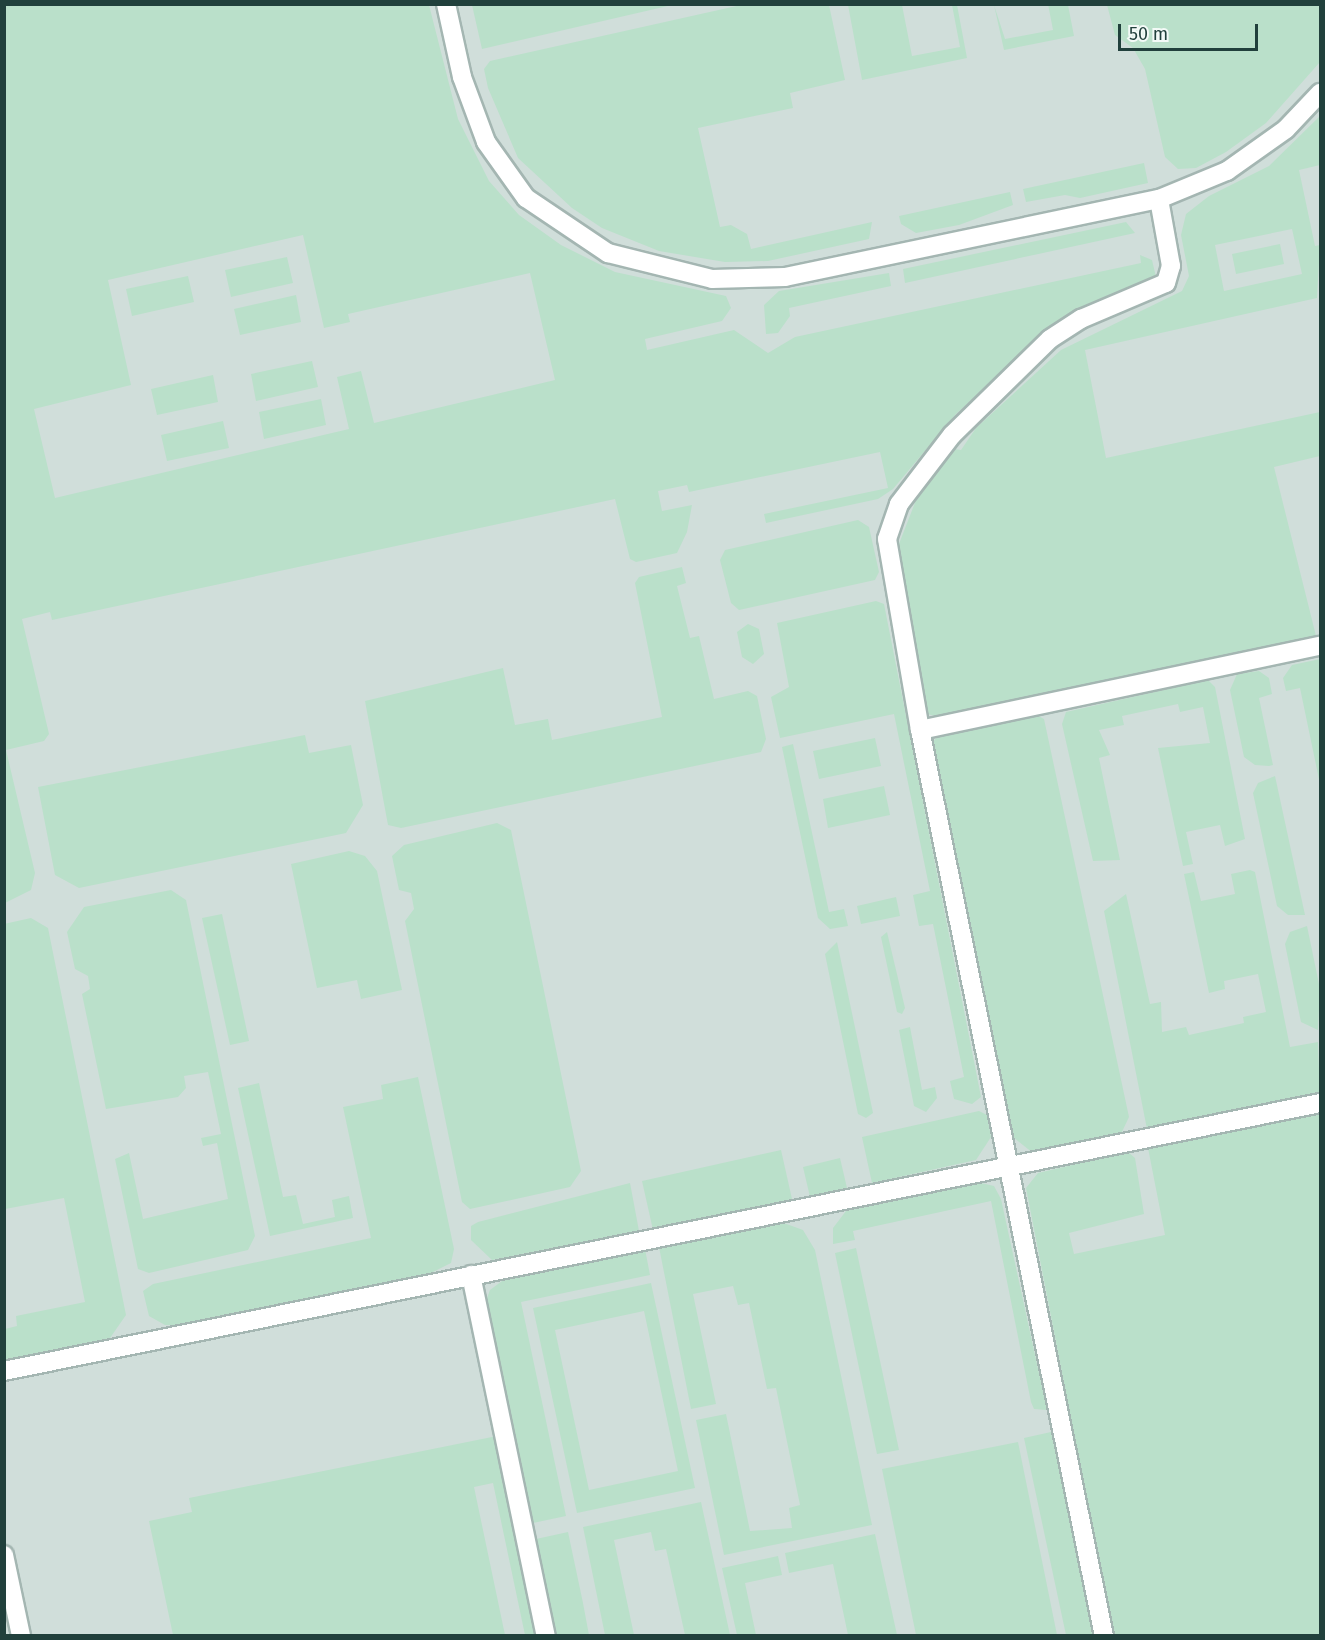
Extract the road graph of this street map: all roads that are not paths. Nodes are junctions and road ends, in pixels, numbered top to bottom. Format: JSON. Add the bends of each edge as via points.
{"nodes":[{"id":1,"x":446,"y":4,"type":"edge"},
{"id":2,"x":1320,"y":93,"type":"edge"},
{"id":3,"x":1159,"y":199,"type":"junction"},
{"id":4,"x":1320,"y":646,"type":"edge"},
{"id":5,"x":920,"y":730,"type":"junction"},
{"id":6,"x":1320,"y":1103,"type":"edge"},
{"id":7,"x":1009,"y":1168,"type":"junction"},
{"id":8,"x":471,"y":1275,"type":"junction"},
{"id":9,"x":4,"y":1371,"type":"edge"},
{"id":10,"x":4,"y":1555,"type":"edge"},
{"id":11,"x":21,"y":1635,"type":"edge"},
{"id":12,"x":546,"y":1635,"type":"edge"},
{"id":13,"x":1104,"y":1635,"type":"edge"}],
"edges":[{"from":1,"to":3,"type":"street","via":[[472,108],[504,173],[553,220],[608,253],[643,266],[712,279],[785,277]]},
{"from":2,"to":3,"type":"street","via":[[1286,129],[1227,171]]},
{"from":3,"to":5,"type":"street","via":[[1171,266],[1166,283],[1081,319],[1050,339],[952,435],[891,520],[888,559]]},
{"from":4,"to":5,"type":"street"},
{"from":5,"to":7,"type":"street"},
{"from":6,"to":7,"type":"street"},
{"from":7,"to":8,"type":"street","via":[[651,1244]]},
{"from":7,"to":13,"type":"street"},
{"from":8,"to":9,"type":"street"},
{"from":8,"to":12,"type":"street"},
{"from":10,"to":11,"type":"street"}]}
